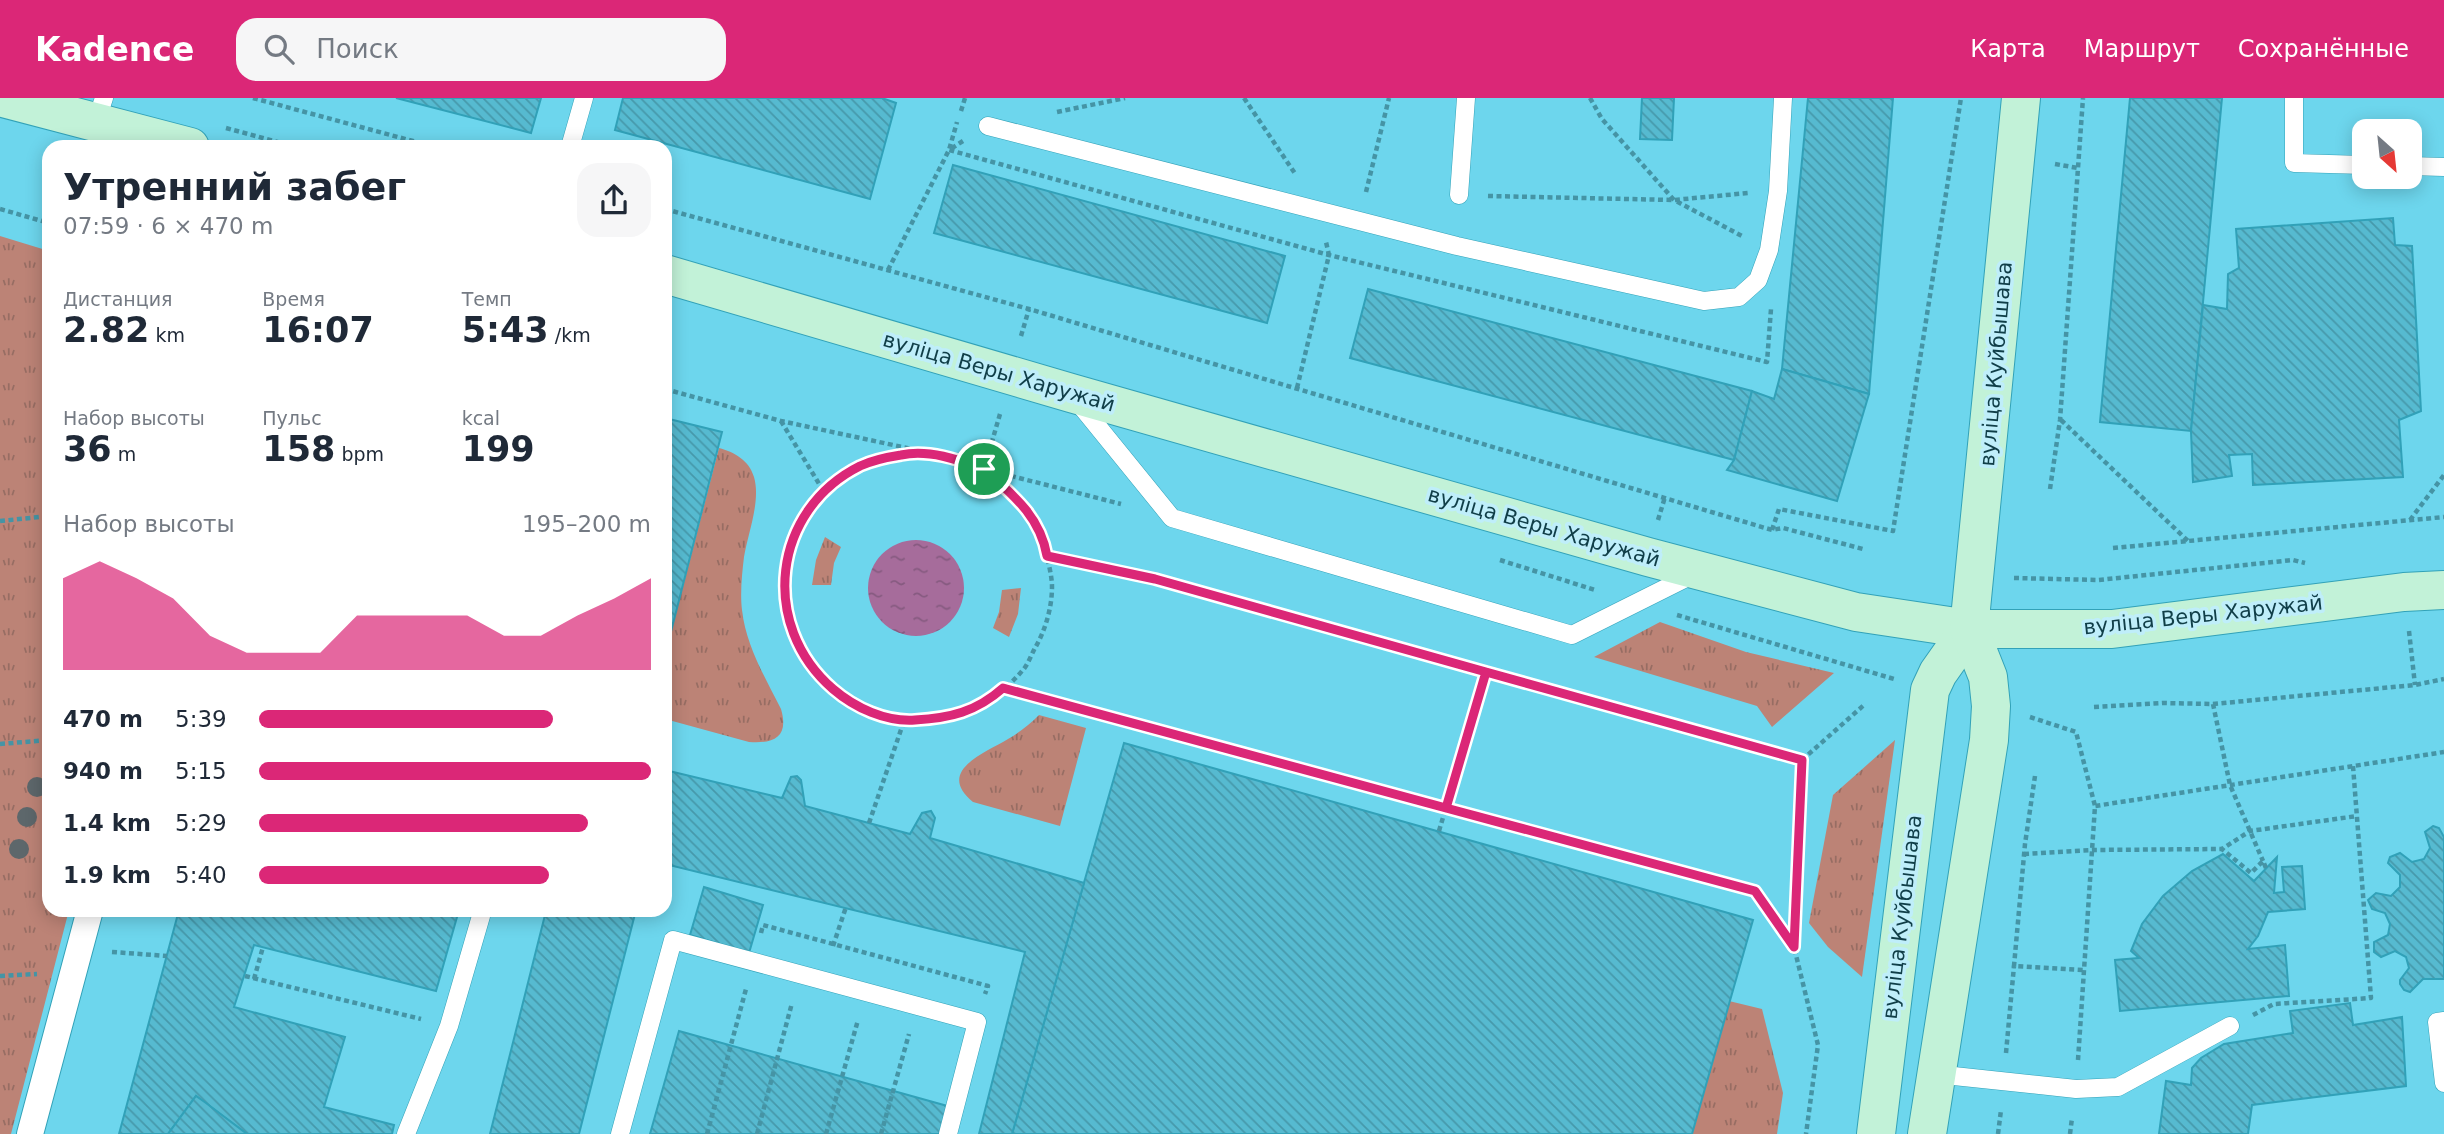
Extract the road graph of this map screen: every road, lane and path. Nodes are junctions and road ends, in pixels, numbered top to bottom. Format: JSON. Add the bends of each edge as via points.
{"nodes":[{"id":1,"x":3,"y":98,"type":"edge"},
{"id":2,"x":253,"y":98,"type":"edge"},
{"id":3,"x":584,"y":98,"type":"edge"},
{"id":4,"x":965,"y":98,"type":"edge"},
{"id":5,"x":1389,"y":98,"type":"edge"},
{"id":6,"x":1466,"y":98,"type":"edge"},
{"id":7,"x":1590,"y":98,"type":"edge"},
{"id":8,"x":1783,"y":98,"type":"edge"},
{"id":9,"x":1961,"y":98,"type":"edge"},
{"id":10,"x":2021,"y":98,"type":"edge"},
{"id":11,"x":2083,"y":98,"type":"edge"},
{"id":12,"x":2294,"y":98,"type":"edge"},
{"id":13,"x":100,"y":110,"type":"edge"},
{"id":14,"x":988,"y":126,"type":"dead end"},
{"id":15,"x":173,"y":140,"type":"edge"},
{"id":16,"x":409,"y":140,"type":"edge"},
{"id":17,"x":572,"y":140,"type":"edge"},
{"id":18,"x":2352,"y":165,"type":"edge"},
{"id":19,"x":2422,"y":166,"type":"edge"},
{"id":20,"x":2444,"y":167,"type":"edge"},
{"id":21,"x":1778,"y":191,"type":"junction"},
{"id":22,"x":1459,"y":195,"type":"joint"},
{"id":23,"x":1674,"y":200,"type":"junction"},
{"id":24,"x":0,"y":209,"type":"edge"},
{"id":25,"x":672,"y":211,"type":"edge"},
{"id":26,"x":42,"y":221,"type":"edge"},
{"id":27,"x":1359,"y":222,"type":"junction"},
{"id":28,"x":1769,"y":250,"type":"junction"},
{"id":29,"x":1329,"y":255,"type":"dead end"},
{"id":30,"x":888,"y":270,"type":"junction"},
{"id":31,"x":672,"y":276,"type":"edge"},
{"id":32,"x":1029,"y":309,"type":"junction"},
{"id":33,"x":1021,"y":336,"type":"dead end"},
{"id":34,"x":1297,"y":388,"type":"junction"},
{"id":35,"x":672,"y":391,"type":"edge"},
{"id":36,"x":1071,"y":393,"type":"junction"},
{"id":37,"x":1000,"y":414,"type":"dead end"},
{"id":38,"x":2060,"y":420,"type":"junction"},
{"id":39,"x":780,"y":421,"type":"junction"},
{"id":40,"x":948,"y":457,"type":"junction"},
{"id":41,"x":984,"y":469,"type":"junction"},
{"id":42,"x":2444,"y":475,"type":"edge"},
{"id":43,"x":2050,"y":489,"type":"dead end"},
{"id":44,"x":824,"y":492,"type":"junction"},
{"id":45,"x":42,"y":517,"type":"edge"},
{"id":46,"x":2444,"y":517,"type":"edge"},
{"id":47,"x":1172,"y":518,"type":"junction"},
{"id":48,"x":2409,"y":520,"type":"junction"},
{"id":49,"x":0,"y":521,"type":"edge"},
{"id":50,"x":1772,"y":530,"type":"junction"},
{"id":51,"x":2188,"y":541,"type":"junction"},
{"id":52,"x":2113,"y":548,"type":"dead end"},
{"id":53,"x":1863,"y":549,"type":"dead end"},
{"id":54,"x":1047,"y":556,"type":"junction"},
{"id":55,"x":1700,"y":571,"type":"junction"},
{"id":56,"x":2444,"y":590,"type":"edge"},
{"id":57,"x":2404,"y":592,"type":"junction"},
{"id":58,"x":1969,"y":629,"type":"junction"},
{"id":59,"x":1486,"y":672,"type":"junction"},
{"id":60,"x":2444,"y":680,"type":"edge"},
{"id":61,"x":2415,"y":685,"type":"junction"},
{"id":62,"x":1003,"y":688,"type":"junction"},
{"id":63,"x":2213,"y":704,"type":"junction"},
{"id":64,"x":1864,"y":705,"type":"dead end"},
{"id":65,"x":2094,"y":707,"type":"dead end"},
{"id":66,"x":2035,"y":718,"type":"dead end"},
{"id":67,"x":904,"y":721,"type":"junction"},
{"id":68,"x":42,"y":741,"type":"edge"},
{"id":69,"x":0,"y":744,"type":"edge"},
{"id":70,"x":2444,"y":752,"type":"edge"},
{"id":71,"x":1802,"y":760,"type":"junction"},
{"id":72,"x":2353,"y":766,"type":"junction"},
{"id":73,"x":2035,"y":776,"type":"dead end"},
{"id":74,"x":2230,"y":785,"type":"junction"},
{"id":75,"x":2095,"y":806,"type":"junction"},
{"id":76,"x":1446,"y":808,"type":"junction"},
{"id":77,"x":2357,"y":817,"type":"junction"},
{"id":78,"x":869,"y":823,"type":"dead end"},
{"id":79,"x":1439,"y":831,"type":"dead end"},
{"id":80,"x":2250,"y":831,"type":"junction"},
{"id":81,"x":2222,"y":849,"type":"junction"},
{"id":82,"x":2092,"y":850,"type":"junction"},
{"id":83,"x":2024,"y":854,"type":"junction"},
{"id":84,"x":2263,"y":861,"type":"junction"},
{"id":85,"x":2266,"y":868,"type":"dead end"},
{"id":86,"x":846,"y":907,"type":"dead end"},
{"id":87,"x":88,"y":917,"type":"edge"},
{"id":88,"x":481,"y":917,"type":"edge"},
{"id":89,"x":812,"y":938,"type":"dead end"},
{"id":90,"x":262,"y":947,"type":"dead end"},
{"id":91,"x":1794,"y":947,"type":"junction"},
{"id":92,"x":79,"y":950,"type":"junction"},
{"id":93,"x":167,"y":956,"type":"dead end"},
{"id":94,"x":878,"y":956,"type":"dead end"},
{"id":95,"x":927,"y":969,"type":"dead end"},
{"id":96,"x":2084,"y":970,"type":"junction"},
{"id":97,"x":800,"y":974,"type":"junction"},
{"id":98,"x":245,"y":976,"type":"dead end"},
{"id":99,"x":254,"y":979,"type":"junction"},
{"id":100,"x":822,"y":981,"type":"junction"},
{"id":101,"x":866,"y":992,"type":"junction"},
{"id":102,"x":917,"y":1006,"type":"junction"},
{"id":103,"x":2444,"y":1021,"type":"edge"},
{"id":104,"x":449,"y":1026,"type":"junction"},
{"id":105,"x":2230,"y":1026,"type":"joint"},
{"id":106,"x":1935,"y":1074,"type":"junction"},
{"id":107,"x":2444,"y":1083,"type":"edge"},
{"id":108,"x":2076,"y":1089,"type":"junction"},
{"id":109,"x":30,"y":1134,"type":"edge"},
{"id":110,"x":406,"y":1134,"type":"edge"},
{"id":111,"x":621,"y":1134,"type":"edge"},
{"id":112,"x":757,"y":1134,"type":"edge"},
{"id":113,"x":826,"y":1134,"type":"edge"},
{"id":114,"x":881,"y":1134,"type":"edge"},
{"id":115,"x":948,"y":1134,"type":"edge"},
{"id":116,"x":1806,"y":1134,"type":"edge"},
{"id":117,"x":1876,"y":1134,"type":"edge"},
{"id":118,"x":1927,"y":1134,"type":"edge"},
{"id":119,"x":2070,"y":1134,"type":"edge"}],
"edges":[{"from":1,"to":13,"type":"main road"},
{"from":2,"to":16,"type":"path"},
{"from":3,"to":17,"type":"lane"},
{"from":4,"to":30,"type":"path","via":[[949,150]]},
{"from":5,"to":27,"type":"path"},
{"from":6,"to":22,"type":"lane"},
{"from":7,"to":23,"type":"path","via":[[1602,119]]},
{"from":8,"to":21,"type":"lane"},
{"from":9,"to":50,"type":"path","via":[[1893,531],[1779,509]]},
{"from":10,"to":58,"type":"main road","name":"вуліца Куйбышава"},
{"from":11,"to":38,"type":"path"},
{"from":12,"to":18,"type":"lane","via":[[2294,163]]},
{"from":13,"to":15,"type":"main road"},
{"from":14,"to":27,"type":"lane"},
{"from":19,"to":20,"type":"lane"},
{"from":21,"to":23,"type":"path"},
{"from":21,"to":28,"type":"lane"},
{"from":22,"to":23,"type":"path"},
{"from":23,"to":28,"type":"path"},
{"from":24,"to":26,"type":"path"},
{"from":25,"to":30,"type":"path"},
{"from":27,"to":28,"type":"lane","via":[[1704,300],[1739,297],[1758,280]]},
{"from":29,"to":34,"type":"path"},
{"from":30,"to":32,"type":"path"},
{"from":31,"to":36,"type":"main road","name":"вуліца Веры Харужай"},
{"from":32,"to":33,"type":"path"},
{"from":32,"to":34,"type":"path"},
{"from":34,"to":50,"type":"path"},
{"from":35,"to":39,"type":"path"},
{"from":36,"to":47,"type":"lane"},
{"from":36,"to":55,"type":"main road","name":"вуліца Веры Харужай"},
{"from":37,"to":41,"type":"path"},
{"from":38,"to":43,"type":"path"},
{"from":38,"to":51,"type":"path"},
{"from":39,"to":40,"type":"path"},
{"from":39,"to":44,"type":"path"},
{"from":40,"to":41,"type":"path"},
{"from":40,"to":44,"type":"path","via":[[904,454],[860,466]]},
{"from":41,"to":47,"type":"path"},
{"from":41,"to":54,"type":"path","via":[[1023,504],[1045,543]]},
{"from":42,"to":48,"type":"path"},
{"from":44,"to":67,"type":"path","via":[[798,528],[785,569],[785,607],[796,643],[816,675],[845,700],[873,714]]},
{"from":45,"to":49,"type":"path"},
{"from":46,"to":48,"type":"path"},
{"from":47,"to":55,"type":"lane","via":[[1572,635]]},
{"from":48,"to":51,"type":"path"},
{"from":50,"to":53,"type":"path","via":[[1783,528]]},
{"from":51,"to":52,"type":"path"},
{"from":54,"to":59,"type":"path","via":[[1155,579]]},
{"from":54,"to":62,"type":"path","via":[[1052,587],[1044,631],[1023,671]]},
{"from":55,"to":58,"type":"main road","name":"вуліца Веры Харужай","via":[[1856,612]]},
{"from":56,"to":57,"type":"main road","name":"вуліца Веры Харужай"},
{"from":57,"to":58,"type":"main road","name":"вуліца Веры Харужай","via":[[2112,629]]},
{"from":57,"to":61,"type":"path"},
{"from":58,"to":106,"type":"main road","name":"вуліца Куйбышава","via":[[1988,677],[1989,740]]},
{"from":58,"to":117,"type":"main road","name":"вуліца Куйбышава","via":[[1930,690]]},
{"from":59,"to":71,"type":"path"},
{"from":59,"to":76,"type":"path"},
{"from":60,"to":61,"type":"path"},
{"from":61,"to":63,"type":"path"},
{"from":62,"to":67,"type":"path","via":[[989,700],[948,718]]},
{"from":62,"to":76,"type":"path"},
{"from":63,"to":65,"type":"path"},
{"from":63,"to":74,"type":"path"},
{"from":64,"to":71,"type":"path"},
{"from":66,"to":75,"type":"path","via":[[2076,732]]},
{"from":67,"to":78,"type":"path"},
{"from":68,"to":69,"type":"path"},
{"from":70,"to":72,"type":"path"},
{"from":71,"to":91,"type":"path"},
{"from":72,"to":74,"type":"path"},
{"from":72,"to":77,"type":"path"},
{"from":73,"to":83,"type":"path"},
{"from":74,"to":75,"type":"path"},
{"from":74,"to":80,"type":"path"},
{"from":75,"to":82,"type":"path"},
{"from":76,"to":79,"type":"path"},
{"from":76,"to":91,"type":"path","via":[[1755,891]]},
{"from":77,"to":80,"type":"path"},
{"from":77,"to":105,"type":"path","via":[[2371,998],[2274,1004]]},
{"from":80,"to":81,"type":"path"},
{"from":80,"to":84,"type":"path"},
{"from":81,"to":82,"type":"path"},
{"from":81,"to":84,"type":"path","via":[[2251,873]]},
{"from":82,"to":83,"type":"path"},
{"from":82,"to":96,"type":"path"},
{"from":83,"to":96,"type":"path","via":[[2014,966]]},
{"from":84,"to":85,"type":"path"},
{"from":86,"to":100,"type":"path"},
{"from":87,"to":92,"type":"street"},
{"from":88,"to":104,"type":"lane"},
{"from":89,"to":97,"type":"path"},
{"from":90,"to":99,"type":"path"},
{"from":91,"to":116,"type":"path","via":[[1818,1045]]},
{"from":92,"to":93,"type":"path"},
{"from":92,"to":109,"type":"street"},
{"from":94,"to":101,"type":"path"},
{"from":95,"to":102,"type":"path"},
{"from":96,"to":108,"type":"path"},
{"from":97,"to":100,"type":"lane"},
{"from":97,"to":111,"type":"lane","via":[[673,940]]},
{"from":97,"to":112,"type":"path"},
{"from":98,"to":99,"type":"path"},
{"from":99,"to":104,"type":"path"},
{"from":100,"to":101,"type":"lane"},
{"from":101,"to":102,"type":"lane"},
{"from":101,"to":113,"type":"path"},
{"from":102,"to":114,"type":"path"},
{"from":102,"to":115,"type":"lane","via":[[977,1022]]},
{"from":103,"to":107,"type":"lane","via":[[2437,1022]]},
{"from":104,"to":110,"type":"lane"},
{"from":105,"to":108,"type":"lane","via":[[2118,1087]]},
{"from":106,"to":108,"type":"lane"},
{"from":106,"to":118,"type":"main road","name":"вуліца Куйбышава"},
{"from":108,"to":119,"type":"path"}]}
